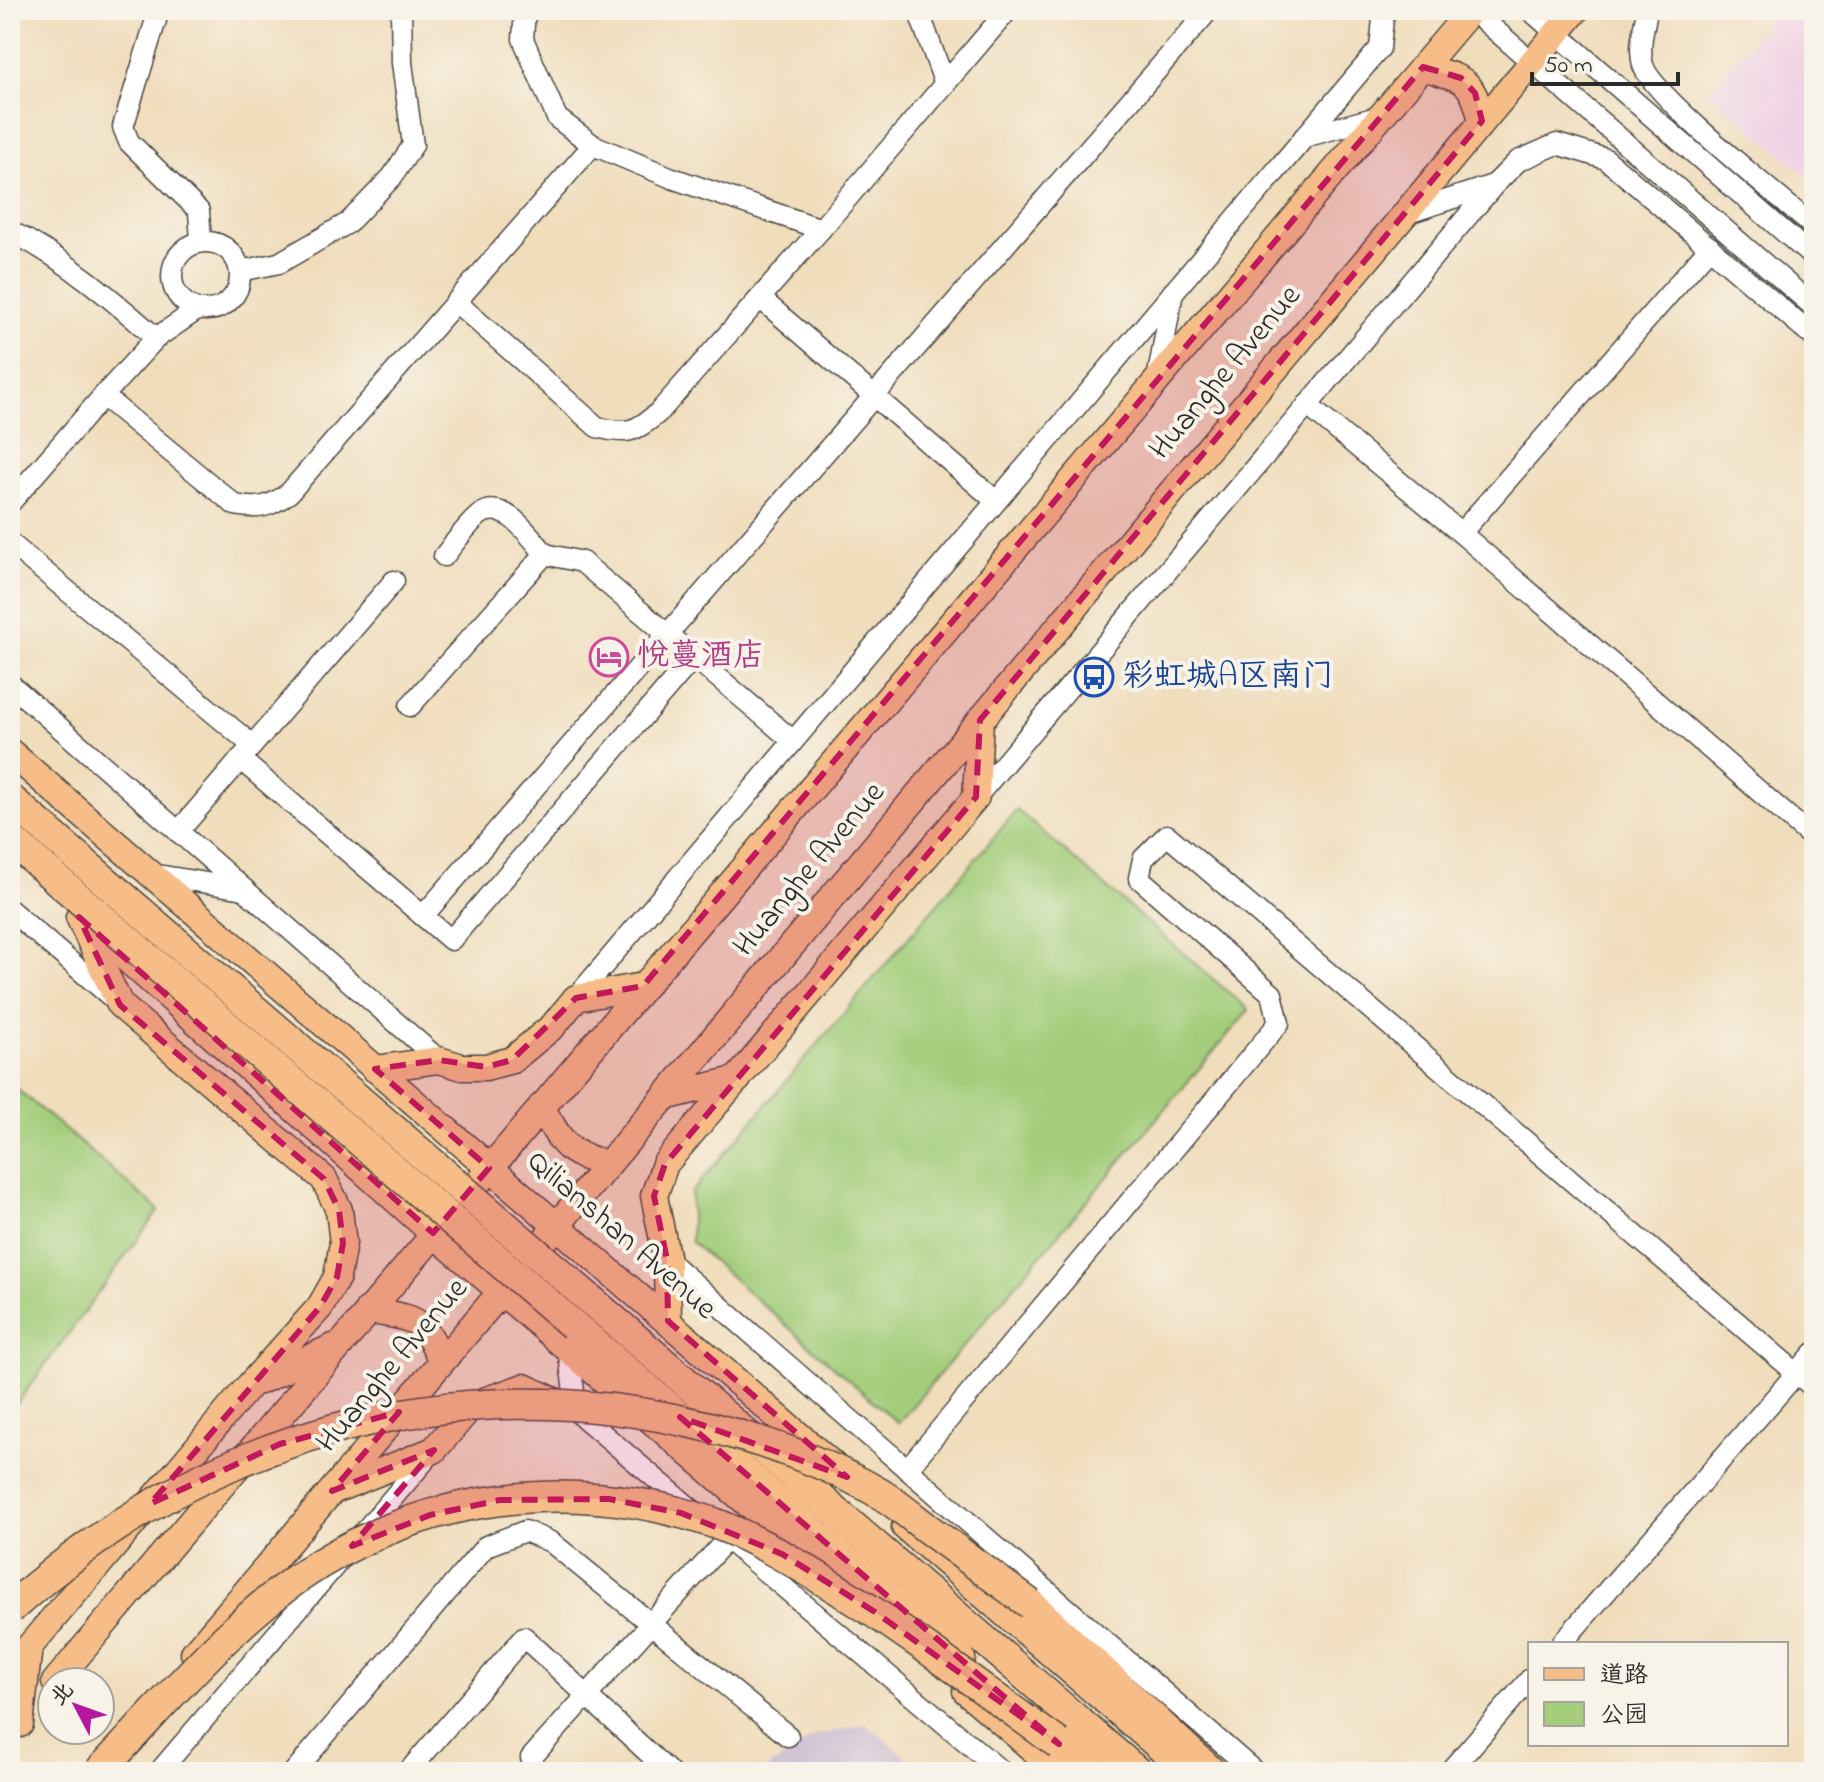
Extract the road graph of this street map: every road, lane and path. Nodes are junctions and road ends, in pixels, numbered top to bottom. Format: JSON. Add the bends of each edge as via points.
{"nodes":[{"id":1,"x":159,"y":10,"type":"edge"},
{"id":2,"x":401,"y":10,"type":"edge"},
{"id":3,"x":525,"y":10,"type":"edge"},
{"id":4,"x":918,"y":10,"type":"edge"},
{"id":5,"x":1008,"y":10,"type":"edge"},
{"id":6,"x":1209,"y":10,"type":"edge"},
{"id":7,"x":1384,"y":10,"type":"edge"},
{"id":8,"x":1472,"y":10,"type":"edge"},
{"id":9,"x":1530,"y":10,"type":"edge"},
{"id":10,"x":1576,"y":10,"type":"edge"},
{"id":11,"x":1647,"y":10,"type":"edge"},
{"id":12,"x":1556,"y":33,"type":"junction"},
{"id":13,"x":1530,"y":62,"type":"junction"},
{"id":14,"x":1423,"y":67,"type":"junction"},
{"id":15,"x":945,"y":84,"type":"junction"},
{"id":16,"x":1381,"y":116,"type":"junction"},
{"id":17,"x":1482,"y":121,"type":"junction"},
{"id":18,"x":1304,"y":137,"type":"junction"},
{"id":19,"x":593,"y":145,"type":"junction"},
{"id":20,"x":1494,"y":185,"type":"junction"},
{"id":21,"x":1402,"y":215,"type":"junction"},
{"id":22,"x":1811,"y":216,"type":"edge"},
{"id":23,"x":821,"y":229,"type":"junction"},
{"id":24,"x":10,"y":231,"type":"edge"},
{"id":25,"x":201,"y":241,"type":"junction"},
{"id":26,"x":1710,"y":247,"type":"junction"},
{"id":27,"x":1814,"y":258,"type":"edge"},
{"id":28,"x":240,"y":271,"type":"junction"},
{"id":29,"x":1173,"y":292,"type":"junction"},
{"id":30,"x":760,"y":298,"type":"junction"},
{"id":31,"x":456,"y":302,"type":"junction"},
{"id":32,"x":1814,"y":307,"type":"edge"},
{"id":33,"x":197,"y":310,"type":"junction"},
{"id":34,"x":1814,"y":337,"type":"edge"},
{"id":35,"x":156,"y":338,"type":"junction"},
{"id":36,"x":1157,"y":380,"type":"junction"},
{"id":37,"x":103,"y":396,"type":"junction"},
{"id":38,"x":874,"y":396,"type":"junction"},
{"id":39,"x":1307,"y":405,"type":"junction"},
{"id":40,"x":996,"y":501,"type":"junction"},
{"id":41,"x":10,"y":503,"type":"edge"},
{"id":42,"x":1461,"y":533,"type":"junction"},
{"id":43,"x":10,"y":543,"type":"edge"},
{"id":44,"x":545,"y":554,"type":"junction"},
{"id":45,"x":444,"y":556,"type":"dead end"},
{"id":46,"x":394,"y":581,"type":"dead end"},
{"id":47,"x":667,"y":634,"type":"junction"},
{"id":48,"x":694,"y":657,"type":"junction"},
{"id":49,"x":10,"y":684,"type":"edge"},
{"id":50,"x":410,"y":706,"type":"dead end"},
{"id":51,"x":980,"y":720,"type":"junction"},
{"id":52,"x":793,"y":741,"type":"junction"},
{"id":53,"x":10,"y":752,"type":"edge"},
{"id":54,"x":246,"y":752,"type":"junction"},
{"id":55,"x":976,"y":797,"type":"junction"},
{"id":56,"x":10,"y":799,"type":"edge"},
{"id":57,"x":178,"y":832,"type":"junction"},
{"id":58,"x":10,"y":839,"type":"edge"},
{"id":59,"x":1814,"y":839,"type":"edge"},
{"id":60,"x":10,"y":859,"type":"edge"},
{"id":61,"x":151,"y":874,"type":"junction"},
{"id":62,"x":244,"y":889,"type":"junction"},
{"id":63,"x":10,"y":910,"type":"edge"},
{"id":64,"x":423,"y":916,"type":"junction"},
{"id":65,"x":79,"y":917,"type":"junction"},
{"id":66,"x":643,"y":986,"type":"junction"},
{"id":67,"x":576,"y":998,"type":"junction"},
{"id":68,"x":120,"y":1005,"type":"junction"},
{"id":69,"x":439,"y":1060,"type":"junction"},
{"id":70,"x":375,"y":1069,"type":"junction"},
{"id":71,"x":738,"y":1079,"type":"junction"},
{"id":72,"x":665,"y":1097,"type":"junction"},
{"id":73,"x":541,"y":1107,"type":"junction"},
{"id":74,"x":608,"y":1164,"type":"junction"},
{"id":75,"x":489,"y":1168,"type":"junction"},
{"id":76,"x":557,"y":1225,"type":"junction"},
{"id":77,"x":433,"y":1233,"type":"junction"},
{"id":78,"x":667,"y":1260,"type":"junction"},
{"id":79,"x":501,"y":1292,"type":"junction"},
{"id":80,"x":368,"y":1310,"type":"junction"},
{"id":81,"x":668,"y":1321,"type":"junction"},
{"id":82,"x":340,"y":1344,"type":"junction"},
{"id":83,"x":568,"y":1349,"type":"junction"},
{"id":84,"x":1814,"y":1353,"type":"edge"},
{"id":85,"x":442,"y":1361,"type":"junction"},
{"id":86,"x":1797,"y":1373,"type":"junction"},
{"id":87,"x":249,"y":1386,"type":"junction"},
{"id":88,"x":1814,"y":1388,"type":"edge"},
{"id":89,"x":577,"y":1412,"type":"junction"},
{"id":90,"x":434,"y":1450,"type":"junction"},
{"id":91,"x":907,"y":1469,"type":"junction"},
{"id":92,"x":332,"y":1491,"type":"junction"},
{"id":93,"x":727,"y":1539,"type":"junction"},
{"id":94,"x":10,"y":1609,"type":"edge"},
{"id":95,"x":652,"y":1624,"type":"junction"},
{"id":96,"x":1563,"y":1642,"type":"edge"},
{"id":97,"x":29,"y":1647,"type":"junction"},
{"id":98,"x":69,"y":1666,"type":"edge"},
{"id":99,"x":10,"y":1670,"type":"edge"},
{"id":100,"x":1528,"y":1681,"type":"edge"},
{"id":101,"x":587,"y":1696,"type":"junction"},
{"id":102,"x":36,"y":1705,"type":"edge"},
{"id":103,"x":15,"y":1730,"type":"edge"},
{"id":104,"x":788,"y":1736,"type":"dead end"},
{"id":105,"x":1025,"y":1743,"type":"junction"},
{"id":106,"x":531,"y":1758,"type":"dead end"},
{"id":107,"x":1059,"y":1758,"type":"edge"},
{"id":108,"x":96,"y":1772,"type":"edge"},
{"id":109,"x":159,"y":1772,"type":"edge"},
{"id":110,"x":294,"y":1772,"type":"edge"},
{"id":111,"x":408,"y":1772,"type":"edge"},
{"id":112,"x":669,"y":1772,"type":"edge"},
{"id":113,"x":1001,"y":1772,"type":"edge"},
{"id":114,"x":1092,"y":1772,"type":"edge"},
{"id":115,"x":1137,"y":1772,"type":"edge"},
{"id":116,"x":1187,"y":1772,"type":"edge"},
{"id":117,"x":1211,"y":1772,"type":"edge"},
{"id":118,"x":1255,"y":1772,"type":"edge"},
{"id":119,"x":1449,"y":1772,"type":"edge"}],
"edges":[{"from":1,"to":25,"type":"street","via":[[123,127],[129,142],[199,211]]},
{"from":2,"to":28,"type":"street","via":[[413,145],[392,177],[348,223],[279,263]]},
{"from":3,"to":19,"type":"street","via":[[523,39],[557,118]]},
{"from":4,"to":15,"type":"street"},
{"from":5,"to":15,"type":"street"},
{"from":6,"to":38,"type":"street"},
{"from":7,"to":18,"type":"street","via":[[1380,48]]},
{"from":8,"to":13,"type":"street"},
{"from":8,"to":14,"type":"main road","name":"Huanghe Avenue"},
{"from":9,"to":12,"type":"street"},
{"from":10,"to":12,"type":"main road","name":"Huanghe Avenue"},
{"from":11,"to":22,"type":"street","via":[[1643,67],[1666,98]]},
{"from":12,"to":13,"type":"main road","name":"Huanghe Avenue"},
{"from":12,"to":27,"type":"street"},
{"from":13,"to":17,"type":"main road","name":"Huanghe Avenue"},
{"from":13,"to":32,"type":"street"},
{"from":14,"to":16,"type":"main road","name":"Huanghe Avenue"},
{"from":14,"to":17,"type":"main road","via":[[1461,78],[1475,93]]},
{"from":15,"to":23,"type":"street"},
{"from":16,"to":18,"type":"street"},
{"from":16,"to":36,"type":"main road","name":"Huanghe Avenue"},
{"from":17,"to":21,"type":"main road","name":"Huanghe Avenue"},
{"from":18,"to":29,"type":"street"},
{"from":19,"to":23,"type":"street"},
{"from":19,"to":31,"type":"street"},
{"from":20,"to":21,"type":"street"},
{"from":20,"to":26,"type":"street","via":[[1518,161],[1557,144],[1606,159]]},
{"from":20,"to":39,"type":"street"},
{"from":21,"to":51,"type":"main road","name":"Huanghe Avenue"},
{"from":23,"to":30,"type":"street"},
{"from":24,"to":35,"type":"street","via":[[107,294]]},
{"from":25,"to":28,"type":"street","via":[[227,248]]},
{"from":25,"to":33,"type":"street","via":[[178,255],[171,280],[185,304]]},
{"from":26,"to":34,"type":"street"},
{"from":26,"to":42,"type":"street"},
{"from":28,"to":33,"type":"street","via":[[233,297],[223,306]]},
{"from":29,"to":36,"type":"street"},
{"from":29,"to":40,"type":"street"},
{"from":30,"to":31,"type":"street","via":[[659,412],[642,427],[620,433],[597,427]]},
{"from":30,"to":38,"type":"street"},
{"from":31,"to":37,"type":"street","via":[[274,504],[255,509],[235,505]]},
{"from":33,"to":35,"type":"street"},
{"from":35,"to":37,"type":"street"},
{"from":36,"to":66,"type":"main road","name":"Huanghe Avenue"},
{"from":37,"to":41,"type":"street"},
{"from":38,"to":40,"type":"street"},
{"from":38,"to":47,"type":"street"},
{"from":39,"to":42,"type":"street"},
{"from":39,"to":55,"type":"street"},
{"from":40,"to":52,"type":"street"},
{"from":42,"to":59,"type":"street"},
{"from":43,"to":54,"type":"street"},
{"from":44,"to":45,"type":"street","via":[[503,512],[492,510],[481,514]]},
{"from":44,"to":47,"type":"street","via":[[582,562]]},
{"from":44,"to":50,"type":"street"},
{"from":46,"to":54,"type":"street"},
{"from":47,"to":48,"type":"street"},
{"from":47,"to":64,"type":"street"},
{"from":48,"to":52,"type":"street"},
{"from":48,"to":64,"type":"street","via":[[451,940]]},
{"from":49,"to":57,"type":"street"},
{"from":51,"to":55,"type":"main road"},
{"from":51,"to":72,"type":"main road","name":"Huanghe Avenue"},
{"from":52,"to":67,"type":"street"},
{"from":53,"to":61,"type":"main road","name":"Qilianshan Avenue"},
{"from":54,"to":57,"type":"street"},
{"from":54,"to":64,"type":"street"},
{"from":55,"to":71,"type":"main road"},
{"from":56,"to":115,"type":"highway","bridge":true},
{"from":57,"to":62,"type":"street"},
{"from":58,"to":107,"type":"highway","bridge":true},
{"from":60,"to":65,"type":"main road"},
{"from":61,"to":62,"type":"street"},
{"from":61,"to":70,"type":"main road","name":"Qilianshan Avenue"},
{"from":62,"to":69,"type":"street"},
{"from":63,"to":68,"type":"street"},
{"from":65,"to":68,"type":"main road"},
{"from":65,"to":77,"type":"main road"},
{"from":66,"to":67,"type":"main road"},
{"from":66,"to":73,"type":"main road","name":"Huanghe Avenue"},
{"from":67,"to":69,"type":"main road","via":[[553,1026],[512,1060],[486,1067]]},
{"from":68,"to":87,"type":"main road","via":[[324,1179],[339,1210],[343,1243],[337,1277],[320,1307]]},
{"from":69,"to":70,"type":"main road"},
{"from":70,"to":75,"type":"main road","name":"Qilianshan Avenue"},
{"from":71,"to":72,"type":"main road"},
{"from":71,"to":78,"type":"main road","via":[[665,1164],[654,1196]]},
{"from":72,"to":74,"type":"main road","name":"Huanghe Avenue"},
{"from":73,"to":74,"type":"main road","via":[[560,1140],[580,1157]]},
{"from":73,"to":75,"type":"main road","name":"Huanghe Avenue"},
{"from":74,"to":76,"type":"main road","name":"Huanghe Avenue"},
{"from":75,"to":76,"type":"main road","name":"Qilianshan Avenue"},
{"from":75,"to":77,"type":"main road","name":"Huanghe Avenue"},
{"from":76,"to":79,"type":"main road","name":"Huanghe Avenue"},
{"from":76,"to":81,"type":"main road","name":"Qilianshan Avenue"},
{"from":77,"to":79,"type":"main road"},
{"from":77,"to":80,"type":"main road","name":"Huanghe Avenue"},
{"from":78,"to":81,"type":"main road"},
{"from":78,"to":91,"type":"street"},
{"from":79,"to":83,"type":"main road"},
{"from":79,"to":85,"type":"main road","name":"Huanghe Avenue"},
{"from":80,"to":82,"type":"main road","name":"Huanghe Avenue"},
{"from":80,"to":85,"type":"main road","via":[[414,1319],[429,1332]]},
{"from":81,"to":116,"type":"main road","name":"Qilianshan Avenue"},
{"from":82,"to":87,"type":"main road"},
{"from":82,"to":98,"type":"main road","name":"Huanghe Avenue"},
{"from":83,"to":89,"type":"street"},
{"from":83,"to":105,"type":"main road"},
{"from":84,"to":86,"type":"street"},
{"from":85,"to":92,"type":"main road","name":"Huanghe Avenue"},
{"from":86,"to":88,"type":"street"},
{"from":86,"to":91,"type":"street","via":[[1167,835],[1143,859],[1139,878],[1272,994],[1279,1023]]},
{"from":86,"to":96,"type":"street"},
{"from":87,"to":97,"type":"main road"},
{"from":89,"to":90,"type":"main road","via":[[524,1387],[472,1405]]},
{"from":89,"to":93,"type":"street"},
{"from":90,"to":92,"type":"main road"},
{"from":90,"to":109,"type":"street"},
{"from":91,"to":118,"type":"street"},
{"from":92,"to":108,"type":"main road","name":"Huanghe Avenue"},
{"from":93,"to":95,"type":"street"},
{"from":93,"to":113,"type":"street"},
{"from":94,"to":117,"type":"highway","bridge":true,"via":[[72,1556],[151,1503],[280,1444],[372,1419],[465,1406],[560,1404],[643,1413],[765,1443],[880,1494],[1030,1604]]},
{"from":95,"to":101,"type":"street"},
{"from":95,"to":104,"type":"street"},
{"from":95,"to":110,"type":"street","via":[[551,1542],[525,1531],[507,1537],[486,1546]]},
{"from":97,"to":99,"type":"street"},
{"from":97,"to":103,"type":"main road"},
{"from":100,"to":119,"type":"street"},
{"from":101,"to":106,"type":"street"},
{"from":101,"to":111,"type":"street","via":[[524,1637]]},
{"from":101,"to":112,"type":"street"},
{"from":102,"to":103,"type":"main road","name":"Huanghe Avenue"},
{"from":105,"to":107,"type":"main road"},
{"from":105,"to":113,"type":"street"},
{"from":107,"to":108,"type":"highway","bridge":true,"via":[[875,1612],[782,1554],[704,1520],[645,1505],[536,1497],[430,1515],[362,1540],[320,1564],[243,1622]]},
{"from":107,"to":114,"type":"highway"}]}
